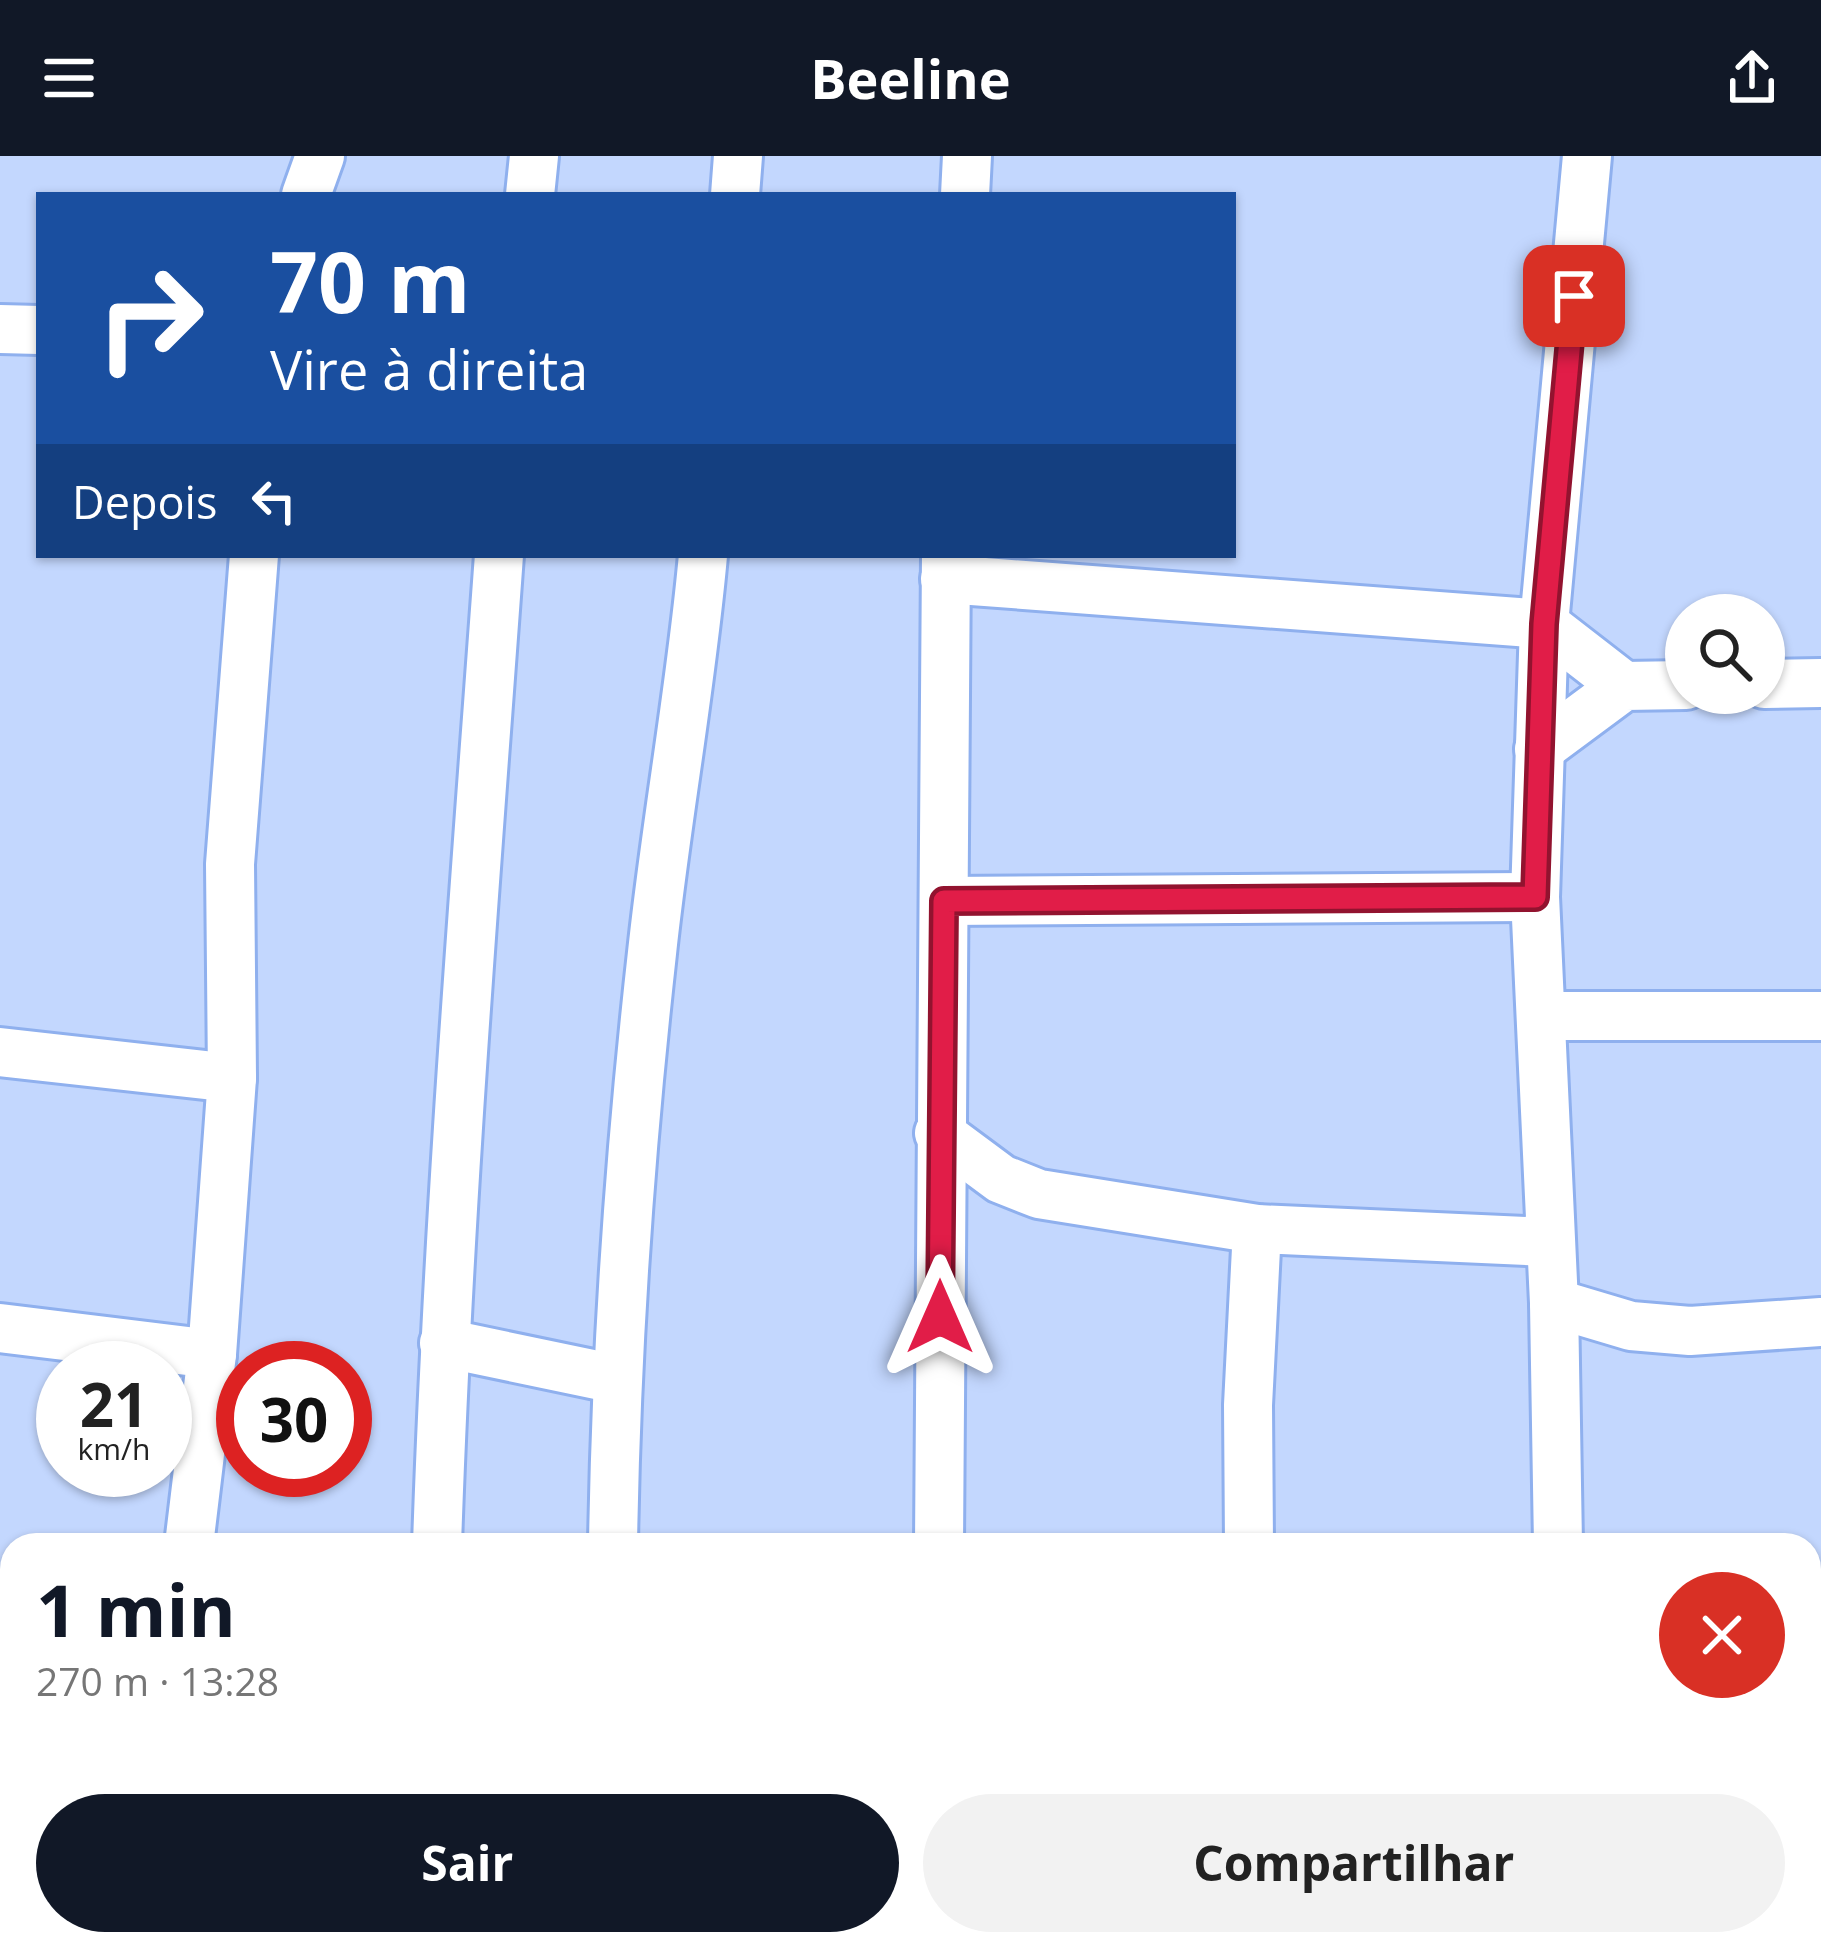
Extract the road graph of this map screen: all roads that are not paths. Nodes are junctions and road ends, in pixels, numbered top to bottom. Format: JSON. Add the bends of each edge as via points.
{"nodes":[{"id":1,"x":320,"y":156,"type":"edge"},
{"id":2,"x":534,"y":156,"type":"edge"},
{"id":3,"x":738,"y":156,"type":"edge"},
{"id":4,"x":967,"y":156,"type":"edge"},
{"id":5,"x":1587,"y":156,"type":"edge"},
{"id":6,"x":308,"y":192,"type":"edge"},
{"id":7,"x":530,"y":192,"type":"edge"},
{"id":8,"x":735,"y":192,"type":"edge"},
{"id":9,"x":964,"y":192,"type":"edge"},
{"id":10,"x":0,"y":329,"type":"edge"},
{"id":11,"x":36,"y":330,"type":"edge"},
{"id":12,"x":254,"y":558,"type":"edge"},
{"id":13,"x":499,"y":558,"type":"edge"},
{"id":14,"x":704,"y":558,"type":"edge"},
{"id":15,"x":946,"y":567,"type":"edge"},
{"id":16,"x":1544,"y":624,"type":"junction"},
{"id":17,"x":1821,"y":683,"type":"edge"},
{"id":18,"x":1785,"y":684,"type":"edge"},
{"id":19,"x":1665,"y":685,"type":"edge"},
{"id":20,"x":1624,"y":686,"type":"junction"},
{"id":21,"x":1539,"y":749,"type":"junction"},
{"id":22,"x":1535,"y":897,"type":"junction"},
{"id":23,"x":944,"y":901,"type":"junction"},
{"id":24,"x":1542,"y":1016,"type":"junction"},
{"id":25,"x":1821,"y":1016,"type":"edge"},
{"id":26,"x":0,"y":1052,"type":"edge"},
{"id":27,"x":232,"y":1078,"type":"junction"},
{"id":28,"x":939,"y":1133,"type":"junction"},
{"id":29,"x":1257,"y":1228,"type":"junction"},
{"id":30,"x":1549,"y":1242,"type":"junction"},
{"id":31,"x":1554,"y":1303,"type":"junction"},
{"id":32,"x":1821,"y":1322,"type":"edge"},
{"id":33,"x":23,"y":1330,"type":"edge"},
{"id":34,"x":444,"y":1343,"type":"junction"},
{"id":35,"x":212,"y":1354,"type":"junction"},
{"id":36,"x":0,"y":1359,"type":"edge"},
{"id":37,"x":616,"y":1378,"type":"junction"},
{"id":38,"x":190,"y":1533,"type":"edge"},
{"id":39,"x":437,"y":1533,"type":"edge"},
{"id":40,"x":613,"y":1533,"type":"edge"},
{"id":41,"x":939,"y":1533,"type":"edge"},
{"id":42,"x":1249,"y":1533,"type":"edge"},
{"id":43,"x":1558,"y":1533,"type":"edge"}],
"edges":[{"from":1,"to":6,"type":"street"},
{"from":2,"to":7,"type":"street"},
{"from":3,"to":8,"type":"street"},
{"from":4,"to":9,"type":"street"},
{"from":5,"to":16,"type":"street"},
{"from":10,"to":11,"type":"street"},
{"from":12,"to":27,"type":"street","via":[[230,864]]},
{"from":13,"to":34,"type":"street"},
{"from":14,"to":37,"type":"street","via":[[652,952]]},
{"from":15,"to":16,"type":"street"},
{"from":15,"to":23,"type":"street"},
{"from":16,"to":20,"type":"street"},
{"from":16,"to":21,"type":"street"},
{"from":17,"to":18,"type":"street"},
{"from":19,"to":20,"type":"street"},
{"from":20,"to":21,"type":"street"},
{"from":21,"to":22,"type":"street"},
{"from":22,"to":23,"type":"street"},
{"from":22,"to":24,"type":"street"},
{"from":23,"to":28,"type":"street"},
{"from":24,"to":25,"type":"street"},
{"from":24,"to":30,"type":"street"},
{"from":26,"to":27,"type":"street"},
{"from":27,"to":35,"type":"street"},
{"from":28,"to":29,"type":"street","via":[[1001,1179],[1039,1194]]},
{"from":28,"to":41,"type":"street"},
{"from":29,"to":30,"type":"street"},
{"from":29,"to":42,"type":"street"},
{"from":30,"to":31,"type":"street"},
{"from":31,"to":32,"type":"street","via":[[1631,1326],[1690,1331]]},
{"from":31,"to":43,"type":"street"},
{"from":33,"to":35,"type":"street"},
{"from":33,"to":36,"type":"street"},
{"from":34,"to":37,"type":"street"},
{"from":34,"to":39,"type":"street"},
{"from":35,"to":38,"type":"street"},
{"from":37,"to":40,"type":"street"}]}
